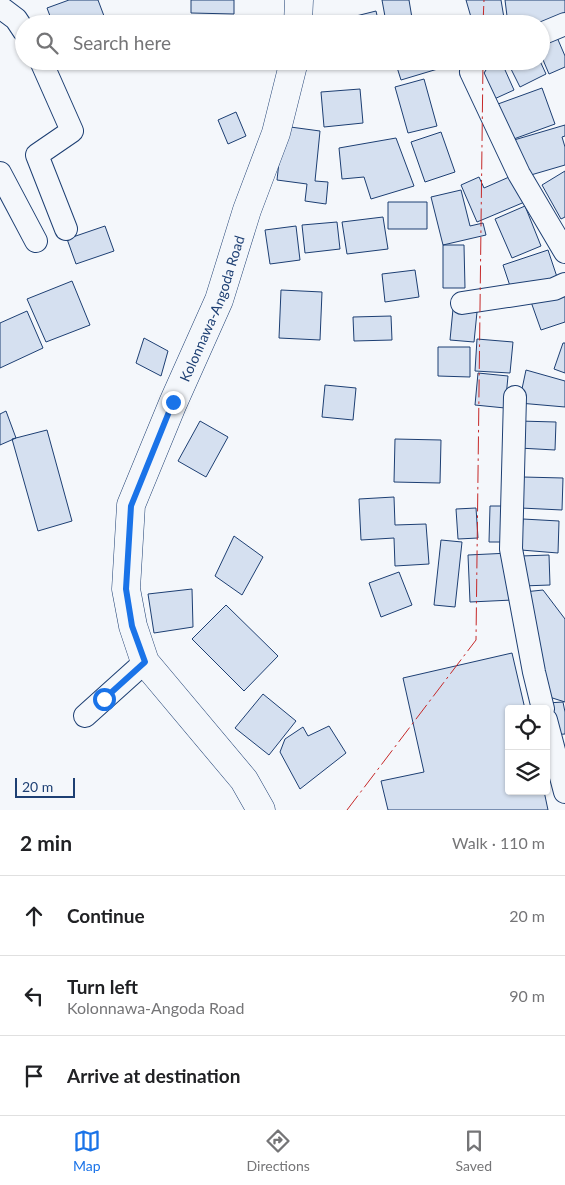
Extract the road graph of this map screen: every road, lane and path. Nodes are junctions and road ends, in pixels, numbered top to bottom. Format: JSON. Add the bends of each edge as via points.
{"nodes":[{"id":1,"x":299,"y":0,"type":"edge"},
{"id":2,"x":0,"y":7,"type":"edge"},
{"id":3,"x":298,"y":15,"type":"edge"},
{"id":4,"x":15,"y":18,"type":"edge"},
{"id":5,"x":565,"y":24,"type":"edge"},
{"id":6,"x":550,"y":30,"type":"edge"},
{"id":7,"x":45,"y":70,"type":"edge"},
{"id":8,"x":292,"y":70,"type":"edge"},
{"id":9,"x":472,"y":70,"type":"edge"},
{"id":10,"x":0,"y":173,"type":"edge"},
{"id":11,"x":66,"y":229,"type":"dead end"},
{"id":12,"x":36,"y":241,"type":"dead end"},
{"id":13,"x":565,"y":252,"type":"edge"},
{"id":14,"x":565,"y":284,"type":"edge"},
{"id":15,"x":462,"y":303,"type":"dead end"},
{"id":16,"x":515,"y":397,"type":"dead end"},
{"id":17,"x":145,"y":662,"type":"junction"},
{"id":18,"x":542,"y":705,"type":"edge"},
{"id":19,"x":85,"y":716,"type":"dead end"},
{"id":20,"x":550,"y":735,"type":"edge"},
{"id":21,"x":565,"y":792,"type":"edge"},
{"id":22,"x":261,"y":810,"type":"edge"}],
"edges":[{"from":1,"to":3,"type":"main road"},
{"from":2,"to":4,"type":"street"},
{"from":5,"to":6,"type":"street"},
{"from":7,"to":11,"type":"street","via":[[72,131],[37,155]]},
{"from":8,"to":17,"type":"main road","name":"Kolonnawa-Angoda Road","via":[[276,133],[218,300],[131,506],[126,589],[132,626]]},
{"from":9,"to":13,"type":"street","via":[[519,174]]},
{"from":10,"to":12,"type":"street"},
{"from":14,"to":15,"type":"street","via":[[554,289]]},
{"from":16,"to":18,"type":"street","via":[[511,549]]},
{"from":17,"to":19,"type":"street"},
{"from":17,"to":22,"type":"main road","name":"Kolonnawa-Angoda Road","via":[[244,780]]},
{"from":20,"to":21,"type":"street"}]}
